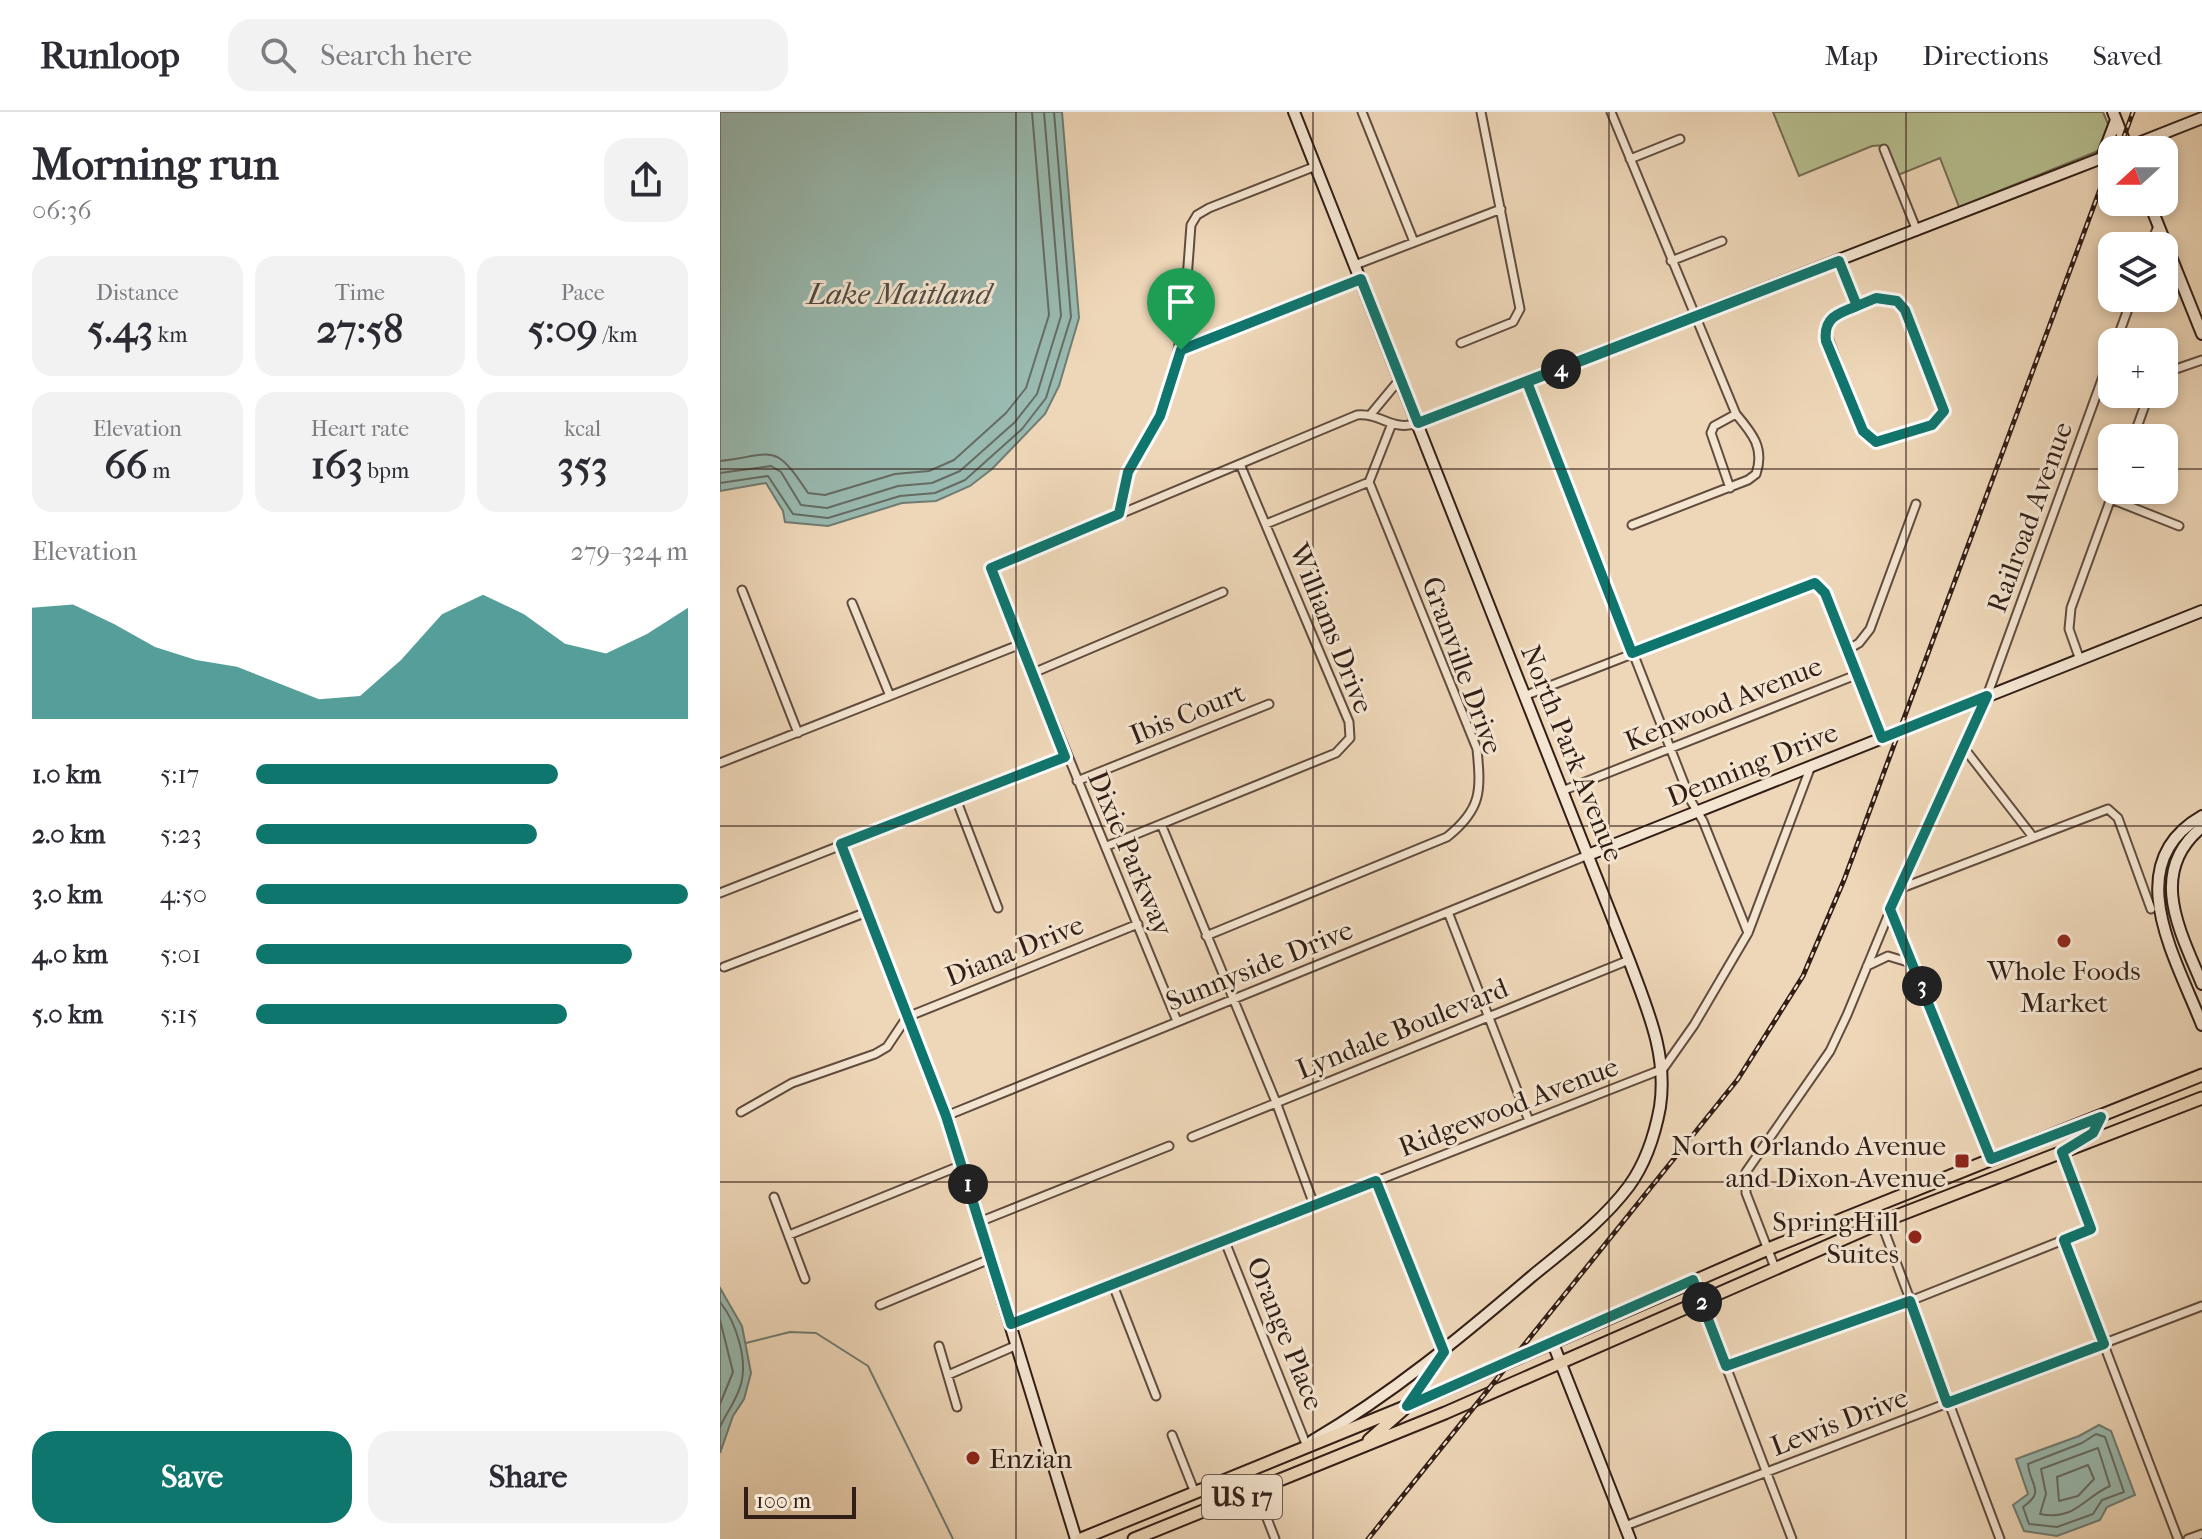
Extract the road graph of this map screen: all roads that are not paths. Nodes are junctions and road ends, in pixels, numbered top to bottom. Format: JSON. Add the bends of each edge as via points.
{"nodes":[{"id":1,"x":1294,"y":112,"type":"edge"},
{"id":2,"x":1362,"y":112,"type":"edge"},
{"id":3,"x":1481,"y":112,"type":"edge"},
{"id":4,"x":1611,"y":112,"type":"edge"},
{"id":5,"x":2114,"y":116,"type":"edge"},
{"id":6,"x":2202,"y":118,"type":"edge"},
{"id":7,"x":2110,"y":136,"type":"edge"},
{"id":8,"x":2121,"y":136,"type":"edge"},
{"id":9,"x":2157,"y":136,"type":"edge"},
{"id":10,"x":1680,"y":139,"type":"dead end"},
{"id":11,"x":1884,"y":149,"type":"dead end"},
{"id":12,"x":1630,"y":159,"type":"junction"},
{"id":13,"x":2098,"y":160,"type":"edge"},
{"id":14,"x":1316,"y":166,"type":"junction"},
{"id":15,"x":1501,"y":209,"type":"junction"},
{"id":16,"x":2154,"y":216,"type":"edge"},
{"id":17,"x":2158,"y":225,"type":"junction"},
{"id":18,"x":1917,"y":231,"type":"junction"},
{"id":19,"x":2155,"y":232,"type":"edge"},
{"id":20,"x":1722,"y":241,"type":"dead end"},
{"id":21,"x":1414,"y":242,"type":"junction"},
{"id":22,"x":1671,"y":261,"type":"junction"},
{"id":23,"x":1839,"y":261,"type":"junction"},
{"id":24,"x":1355,"y":265,"type":"junction"},
{"id":25,"x":1361,"y":279,"type":"junction"},
{"id":26,"x":1857,"y":306,"type":"junction"},
{"id":27,"x":1696,"y":317,"type":"junction"},
{"id":28,"x":2202,"y":334,"type":"edge"},
{"id":29,"x":1461,"y":343,"type":"dead end"},
{"id":30,"x":1181,"y":350,"type":"junction"},
{"id":31,"x":2202,"y":360,"type":"edge"},
{"id":32,"x":2178,"y":368,"type":"edge"},
{"id":33,"x":1400,"y":379,"type":"junction"},
{"id":34,"x":1527,"y":382,"type":"junction"},
{"id":35,"x":2098,"y":391,"type":"edge"},
{"id":36,"x":1371,"y":414,"type":"junction"},
{"id":37,"x":1736,"y":414,"type":"junction"},
{"id":38,"x":1418,"y":423,"type":"junction"},
{"id":39,"x":1391,"y":426,"type":"junction"},
{"id":40,"x":1240,"y":464,"type":"junction"},
{"id":41,"x":1369,"y":482,"type":"junction"},
{"id":42,"x":1730,"y":488,"type":"junction"},
{"id":43,"x":1916,"y":504,"type":"dead end"},
{"id":44,"x":2109,"y":504,"type":"edge"},
{"id":45,"x":2134,"y":504,"type":"edge"},
{"id":46,"x":1119,"y":514,"type":"junction"},
{"id":47,"x":1266,"y":524,"type":"junction"},
{"id":48,"x":1632,"y":525,"type":"dead end"},
{"id":49,"x":2179,"y":526,"type":"dead end"},
{"id":50,"x":742,"y":590,"type":"dead end"},
{"id":51,"x":1223,"y":592,"type":"dead end"},
{"id":52,"x":852,"y":603,"type":"dead end"},
{"id":53,"x":2202,"y":611,"type":"edge"},
{"id":54,"x":1021,"y":644,"type":"junction"},
{"id":55,"x":1847,"y":650,"type":"junction"},
{"id":56,"x":1632,"y":653,"type":"junction"},
{"id":57,"x":2080,"y":660,"type":"junction"},
{"id":58,"x":1033,"y":673,"type":"junction"},
{"id":59,"x":1856,"y":675,"type":"junction"},
{"id":60,"x":890,"y":696,"type":"junction"},
{"id":61,"x":1524,"y":696,"type":"junction"},
{"id":62,"x":1987,"y":696,"type":"junction"},
{"id":63,"x":1269,"y":704,"type":"dead end"},
{"id":64,"x":798,"y":733,"type":"junction"},
{"id":65,"x":1882,"y":738,"type":"junction"},
{"id":66,"x":1670,"y":748,"type":"junction"},
{"id":67,"x":1964,"y":748,"type":"junction"},
{"id":68,"x":1065,"y":757,"type":"junction"},
{"id":69,"x":720,"y":763,"type":"edge"},
{"id":70,"x":1812,"y":764,"type":"junction"},
{"id":71,"x":1077,"y":781,"type":"junction"},
{"id":72,"x":1562,"y":791,"type":"junction"},
{"id":73,"x":956,"y":799,"type":"junction"},
{"id":74,"x":1697,"y":811,"type":"junction"},
{"id":75,"x":2202,"y":816,"type":"edge"},
{"id":76,"x":1161,"y":824,"type":"junction"},
{"id":77,"x":2202,"y":827,"type":"edge"},
{"id":78,"x":2033,"y":837,"type":"junction"},
{"id":79,"x":841,"y":844,"type":"junction"},
{"id":80,"x":1107,"y":846,"type":"junction"},
{"id":81,"x":1588,"y":855,"type":"junction"},
{"id":82,"x":1899,"y":889,"type":"junction"},
{"id":83,"x":720,"y":893,"type":"edge"},
{"id":84,"x":998,"y":908,"type":"dead end"},
{"id":85,"x":1890,"y":909,"type":"junction"},
{"id":86,"x":2151,"y":909,"type":"dead end"},
{"id":87,"x":867,"y":912,"type":"junction"},
{"id":88,"x":1448,"y":912,"type":"junction"},
{"id":89,"x":2176,"y":919,"type":"junction"},
{"id":90,"x":1138,"y":924,"type":"junction"},
{"id":91,"x":2163,"y":924,"type":"junction"},
{"id":92,"x":1748,"y":933,"type":"junction"},
{"id":93,"x":1206,"y":936,"type":"junction"},
{"id":94,"x":2197,"y":956,"type":"edge"},
{"id":95,"x":1629,"y":960,"type":"junction"},
{"id":96,"x":1913,"y":964,"type":"junction"},
{"id":97,"x":724,"y":967,"type":"dead end"},
{"id":98,"x":1866,"y":967,"type":"junction"},
{"id":99,"x":2202,"y":984,"type":"edge"},
{"id":100,"x":1232,"y":999,"type":"junction"},
{"id":101,"x":907,"y":1017,"type":"junction"},
{"id":102,"x":1489,"y":1017,"type":"junction"},
{"id":103,"x":1177,"y":1021,"type":"junction"},
{"id":104,"x":2202,"y":1025,"type":"edge"},
{"id":105,"x":1663,"y":1069,"type":"junction"},
{"id":106,"x":2202,"y":1075,"type":"edge"},
{"id":107,"x":2202,"y":1098,"type":"edge"},
{"id":108,"x":1276,"y":1102,"type":"junction"},
{"id":109,"x":741,"y":1112,"type":"dead end"},
{"id":110,"x":946,"y":1116,"type":"junction"},
{"id":111,"x":2101,"y":1117,"type":"junction"},
{"id":112,"x":1529,"y":1121,"type":"junction"},
{"id":113,"x":1192,"y":1137,"type":"dead end"},
{"id":114,"x":1169,"y":1146,"type":"dead end"},
{"id":115,"x":2077,"y":1146,"type":"junction"},
{"id":116,"x":2062,"y":1152,"type":"junction"},
{"id":117,"x":1991,"y":1159,"type":"junction"},
{"id":118,"x":962,"y":1165,"type":"junction"},
{"id":119,"x":1376,"y":1181,"type":"junction"},
{"id":120,"x":774,"y":1197,"type":"dead end"},
{"id":121,"x":1314,"y":1205,"type":"junction"},
{"id":122,"x":1875,"y":1206,"type":"junction"},
{"id":123,"x":979,"y":1222,"type":"junction"},
{"id":124,"x":1881,"y":1222,"type":"junction"},
{"id":125,"x":789,"y":1235,"type":"junction"},
{"id":126,"x":1224,"y":1239,"type":"junction"},
{"id":127,"x":2064,"y":1240,"type":"junction"},
{"id":128,"x":1768,"y":1249,"type":"junction"},
{"id":129,"x":990,"y":1259,"type":"junction"},
{"id":130,"x":1775,"y":1268,"type":"junction"},
{"id":131,"x":805,"y":1279,"type":"dead end"},
{"id":132,"x":1693,"y":1280,"type":"junction"},
{"id":133,"x":1113,"y":1285,"type":"junction"},
{"id":134,"x":1701,"y":1301,"type":"junction"},
{"id":135,"x":1910,"y":1301,"type":"junction"},
{"id":136,"x":880,"y":1305,"type":"dead end"},
{"id":137,"x":2202,"y":1306,"type":"edge"},
{"id":138,"x":1011,"y":1324,"type":"junction"},
{"id":139,"x":1552,"y":1341,"type":"junction"},
{"id":140,"x":2104,"y":1344,"type":"junction"},
{"id":141,"x":1017,"y":1345,"type":"junction"},
{"id":142,"x":939,"y":1346,"type":"dead end"},
{"id":143,"x":1444,"y":1352,"type":"junction"},
{"id":144,"x":1561,"y":1363,"type":"junction"},
{"id":145,"x":1726,"y":1366,"type":"junction"},
{"id":146,"x":948,"y":1375,"type":"junction"},
{"id":147,"x":1156,"y":1396,"type":"dead end"},
{"id":148,"x":1947,"y":1403,"type":"junction"},
{"id":149,"x":1407,"y":1406,"type":"junction"},
{"id":150,"x":957,"y":1407,"type":"dead end"},
{"id":151,"x":1172,"y":1435,"type":"dead end"},
{"id":152,"x":1306,"y":1444,"type":"junction"},
{"id":153,"x":1349,"y":1454,"type":"junction"},
{"id":154,"x":1282,"y":1458,"type":"junction"},
{"id":155,"x":1249,"y":1472,"type":"junction"},
{"id":156,"x":1766,"y":1472,"type":"junction"},
{"id":157,"x":1256,"y":1491,"type":"junction"},
{"id":158,"x":1195,"y":1493,"type":"junction"},
{"id":159,"x":1176,"y":1523,"type":"junction"},
{"id":160,"x":1625,"y":1526,"type":"junction"},
{"id":161,"x":2202,"y":1534,"type":"edge"},
{"id":162,"x":1078,"y":1539,"type":"edge"},
{"id":163,"x":1134,"y":1539,"type":"edge"},
{"id":164,"x":1275,"y":1539,"type":"edge"},
{"id":165,"x":1630,"y":1539,"type":"edge"},
{"id":166,"x":1792,"y":1539,"type":"edge"},
{"id":167,"x":2000,"y":1539,"type":"edge"},
{"id":168,"x":2178,"y":1539,"type":"edge"},
{"id":169,"x":2188,"y":1539,"type":"edge"}],
"edges":[{"from":1,"to":14,"type":"street","name":"North Park Avenue"},
{"from":2,"to":21,"type":"street"},
{"from":3,"to":15,"type":"street"},
{"from":4,"to":12,"type":"street"},
{"from":5,"to":7,"type":"street"},
{"from":5,"to":8,"type":"street"},
{"from":6,"to":9,"type":"street"},
{"from":10,"to":12,"type":"street"},
{"from":11,"to":18,"type":"street"},
{"from":12,"to":22,"type":"street"},
{"from":13,"to":18,"type":"street"},
{"from":14,"to":24,"type":"street","name":"North Park Avenue"},
{"from":14,"to":30,"type":"street","via":[[1197,215],[1191,225]]},
{"from":15,"to":21,"type":"street"},
{"from":15,"to":29,"type":"street","via":[[1519,316]]},
{"from":16,"to":17,"type":"street"},
{"from":17,"to":19,"type":"street"},
{"from":17,"to":28,"type":"street"},
{"from":18,"to":23,"type":"street"},
{"from":20,"to":22,"type":"street"},
{"from":21,"to":24,"type":"street"},
{"from":22,"to":27,"type":"street"},
{"from":23,"to":26,"type":"street"},
{"from":23,"to":27,"type":"street"},
{"from":24,"to":25,"type":"street","name":"North Park Avenue"},
{"from":25,"to":30,"type":"street"},
{"from":25,"to":33,"type":"street","name":"North Park Avenue"},
{"from":26,"to":26,"type":"street","via":[[1837,314],[1825,330],[1863,431],[1876,442],[1940,420],[1944,404],[1905,310],[1886,298]]},
{"from":27,"to":34,"type":"street"},
{"from":27,"to":37,"type":"street"},
{"from":30,"to":46,"type":"street","via":[[1160,416],[1128,472]]},
{"from":31,"to":32,"type":"street"},
{"from":33,"to":36,"type":"street"},
{"from":33,"to":38,"type":"street","name":"North Park Avenue"},
{"from":34,"to":38,"type":"street"},
{"from":34,"to":56,"type":"street"},
{"from":35,"to":62,"type":"street","name":"Railroad Avenue"},
{"from":36,"to":39,"type":"street"},
{"from":36,"to":40,"type":"street","via":[[1357,415]]},
{"from":37,"to":42,"type":"street","via":[[1711,433]]},
{"from":37,"to":42,"type":"street","via":[[1753,434],[1760,462],[1756,474]]},
{"from":38,"to":39,"type":"street"},
{"from":38,"to":61,"type":"street","name":"North Park Avenue"},
{"from":39,"to":41,"type":"street"},
{"from":40,"to":46,"type":"street"},
{"from":40,"to":47,"type":"street","name":"Williams Drive"},
{"from":41,"to":47,"type":"street"},
{"from":41,"to":93,"type":"street","name":"Granville Drive","via":[[1477,749],[1477,804],[1467,821],[1447,837]]},
{"from":42,"to":48,"type":"street"},
{"from":43,"to":55,"type":"street","via":[[1870,629]]},
{"from":44,"to":57,"type":"street","via":[[2071,608],[2069,629]]},
{"from":45,"to":49,"type":"street"},
{"from":46,"to":54,"type":"street","name":"Dixie Parkway","via":[[991,568]]},
{"from":47,"to":76,"type":"street","name":"Williams Drive","via":[[1349,722],[1350,738],[1336,753]]},
{"from":50,"to":64,"type":"street"},
{"from":51,"to":58,"type":"street"},
{"from":52,"to":60,"type":"street"},
{"from":53,"to":57,"type":"street","name":"Denning Drive"},
{"from":54,"to":58,"type":"street","name":"Dixie Parkway"},
{"from":54,"to":60,"type":"street"},
{"from":55,"to":56,"type":"street","via":[[1825,593],[1815,583]]},
{"from":55,"to":59,"type":"street"},
{"from":56,"to":61,"type":"street"},
{"from":56,"to":66,"type":"street"},
{"from":57,"to":62,"type":"street","name":"Denning Drive"},
{"from":58,"to":68,"type":"street","name":"Dixie Parkway"},
{"from":59,"to":65,"type":"street"},
{"from":59,"to":66,"type":"street","name":"Kenwood Avenue"},
{"from":60,"to":64,"type":"street"},
{"from":61,"to":72,"type":"street","name":"North Park Avenue"},
{"from":62,"to":65,"type":"street","name":"Denning Drive"},
{"from":62,"to":67,"type":"street","name":"Railroad Avenue"},
{"from":63,"to":71,"type":"street","name":"Ibis Court"},
{"from":64,"to":69,"type":"street"},
{"from":65,"to":70,"type":"street","name":"Denning Drive"},
{"from":66,"to":72,"type":"street","name":"Kenwood Avenue"},
{"from":66,"to":74,"type":"street"},
{"from":67,"to":78,"type":"street"},
{"from":67,"to":82,"type":"street","name":"Railroad Avenue"},
{"from":68,"to":71,"type":"street","name":"Dixie Parkway"},
{"from":68,"to":73,"type":"street"},
{"from":70,"to":74,"type":"street","name":"Denning Drive"},
{"from":70,"to":92,"type":"street"},
{"from":71,"to":80,"type":"street","name":"Dixie Parkway"},
{"from":72,"to":81,"type":"street","name":"North Park Avenue"},
{"from":73,"to":79,"type":"street"},
{"from":73,"to":84,"type":"street"},
{"from":74,"to":81,"type":"street","name":"Denning Drive"},
{"from":74,"to":92,"type":"street"},
{"from":75,"to":91,"type":"street","via":[[2182,830],[2160,865],[2157,894]]},
{"from":76,"to":80,"type":"street","name":"Williams Drive"},
{"from":76,"to":93,"type":"street"},
{"from":77,"to":89,"type":"street","via":[[2182,848],[2171,874]]},
{"from":78,"to":82,"type":"street"},
{"from":78,"to":86,"type":"street","via":[[2112,810]]},
{"from":79,"to":83,"type":"street"},
{"from":79,"to":87,"type":"street"},
{"from":80,"to":90,"type":"street","name":"Dixie Parkway"},
{"from":81,"to":88,"type":"street","name":"Sunnyside Drive"},
{"from":81,"to":95,"type":"street","name":"North Park Avenue"},
{"from":82,"to":85,"type":"street","name":"Railroad Avenue"},
{"from":85,"to":96,"type":"street"},
{"from":85,"to":98,"type":"street","name":"Railroad Avenue"},
{"from":87,"to":97,"type":"street"},
{"from":87,"to":101,"type":"street"},
{"from":88,"to":100,"type":"street","name":"Sunnyside Drive"},
{"from":88,"to":102,"type":"street"},
{"from":89,"to":91,"type":"street"},
{"from":89,"to":94,"type":"street"},
{"from":90,"to":101,"type":"street","name":"Diana Drive"},
{"from":90,"to":103,"type":"street","name":"Dixie Parkway"},
{"from":91,"to":104,"type":"street"},
{"from":92,"to":105,"type":"street"},
{"from":93,"to":100,"type":"street"},
{"from":94,"to":99,"type":"street"},
{"from":95,"to":102,"type":"street","name":"Lyndale Boulevard"},
{"from":95,"to":105,"type":"street","name":"North Park Avenue"},
{"from":96,"to":98,"type":"street","via":[[1888,956]]},
{"from":96,"to":117,"type":"street"},
{"from":98,"to":128,"type":"street","name":"Railroad Avenue","via":[[1830,1051],[1746,1172],[1746,1193]]},
{"from":100,"to":103,"type":"street","name":"Sunnyside Drive"},
{"from":100,"to":108,"type":"street"},
{"from":101,"to":109,"type":"street","via":[[887,1047],[875,1054],[792,1083]]},
{"from":101,"to":110,"type":"street"},
{"from":102,"to":108,"type":"street","name":"Lyndale Boulevard"},
{"from":102,"to":112,"type":"street"},
{"from":103,"to":110,"type":"street","name":"Sunnyside Drive"},
{"from":105,"to":112,"type":"street","name":"Ridgewood Avenue"},
{"from":105,"to":143,"type":"street","name":"North Park Avenue","via":[[1654,1135],[1628,1188],[1602,1217]]},
{"from":106,"to":111,"type":"main road","number":"US 17"},
{"from":107,"to":115,"type":"main road","number":"US 17"},
{"from":108,"to":113,"type":"street","name":"Lyndale Boulevard"},
{"from":108,"to":121,"type":"street"},
{"from":110,"to":118,"type":"street"},
{"from":111,"to":115,"type":"main road","via":[[2099,1126]]},
{"from":111,"to":117,"type":"main road","number":"US 17"},
{"from":112,"to":119,"type":"street","name":"Ridgewood Avenue"},
{"from":114,"to":123,"type":"street"},
{"from":115,"to":116,"type":"main road","number":"US 17"},
{"from":116,"to":124,"type":"main road","number":"US 17"},
{"from":116,"to":127,"type":"street","via":[[2091,1229]]},
{"from":117,"to":122,"type":"main road","number":"US 17"},
{"from":118,"to":123,"type":"street"},
{"from":118,"to":125,"type":"street"},
{"from":119,"to":121,"type":"street","name":"Ridgewood Avenue"},
{"from":119,"to":143,"type":"street"},
{"from":120,"to":125,"type":"street"},
{"from":121,"to":126,"type":"street","name":"Ridgewood Avenue"},
{"from":122,"to":124,"type":"street"},
{"from":122,"to":128,"type":"main road","number":"US 17"},
{"from":123,"to":129,"type":"street"},
{"from":124,"to":130,"type":"main road","number":"US 17"},
{"from":124,"to":135,"type":"street"},
{"from":125,"to":131,"type":"street"},
{"from":126,"to":133,"type":"street","name":"Ridgewood Avenue"},
{"from":126,"to":152,"type":"street","name":"Orange Place"},
{"from":127,"to":135,"type":"street"},
{"from":127,"to":140,"type":"street"},
{"from":128,"to":130,"type":"street"},
{"from":128,"to":132,"type":"main road","number":"US 17"},
{"from":129,"to":136,"type":"street"},
{"from":129,"to":138,"type":"street"},
{"from":130,"to":134,"type":"main road","number":"US 17"},
{"from":132,"to":134,"type":"street"},
{"from":132,"to":139,"type":"main road","number":"US 17"},
{"from":133,"to":138,"type":"street","name":"Ridgewood Avenue"},
{"from":133,"to":147,"type":"street"},
{"from":134,"to":144,"type":"main road","number":"US 17"},
{"from":134,"to":145,"type":"street"},
{"from":135,"to":145,"type":"street"},
{"from":135,"to":148,"type":"street"},
{"from":137,"to":140,"type":"street","name":"Lewis Drive"},
{"from":138,"to":141,"type":"street"},
{"from":139,"to":144,"type":"street"},
{"from":139,"to":149,"type":"main road","number":"US 17"},
{"from":140,"to":148,"type":"street","name":"Lewis Drive"},
{"from":140,"to":168,"type":"street"},
{"from":141,"to":146,"type":"street"},
{"from":141,"to":162,"type":"street"},
{"from":142,"to":146,"type":"street"},
{"from":143,"to":149,"type":"street","name":"North Park Avenue"},
{"from":143,"to":152,"type":"street","name":"North Park Avenue"},
{"from":144,"to":153,"type":"main road","number":"US 17"},
{"from":144,"to":160,"type":"street"},
{"from":145,"to":156,"type":"street"},
{"from":146,"to":150,"type":"street"},
{"from":148,"to":156,"type":"street","name":"Lewis Drive"},
{"from":148,"to":167,"type":"street"},
{"from":149,"to":153,"type":"main road"},
{"from":149,"to":154,"type":"main road","number":"US 17"},
{"from":151,"to":158,"type":"street"},
{"from":152,"to":154,"type":"street","name":"North Park Avenue"},
{"from":153,"to":157,"type":"main road","number":"US 17"},
{"from":154,"to":155,"type":"main road","number":"US 17"},
{"from":155,"to":157,"type":"street"},
{"from":155,"to":158,"type":"main road","number":"US 17"},
{"from":156,"to":160,"type":"street","name":"Lewis Drive"},
{"from":156,"to":166,"type":"street"},
{"from":157,"to":159,"type":"main road","number":"US 17"},
{"from":157,"to":164,"type":"street"},
{"from":158,"to":159,"type":"main road","via":[[1194,1504]]},
{"from":158,"to":162,"type":"main road","number":"US 17"},
{"from":159,"to":163,"type":"main road","number":"US 17"},
{"from":160,"to":165,"type":"street"},
{"from":161,"to":169,"type":"street"}]}
